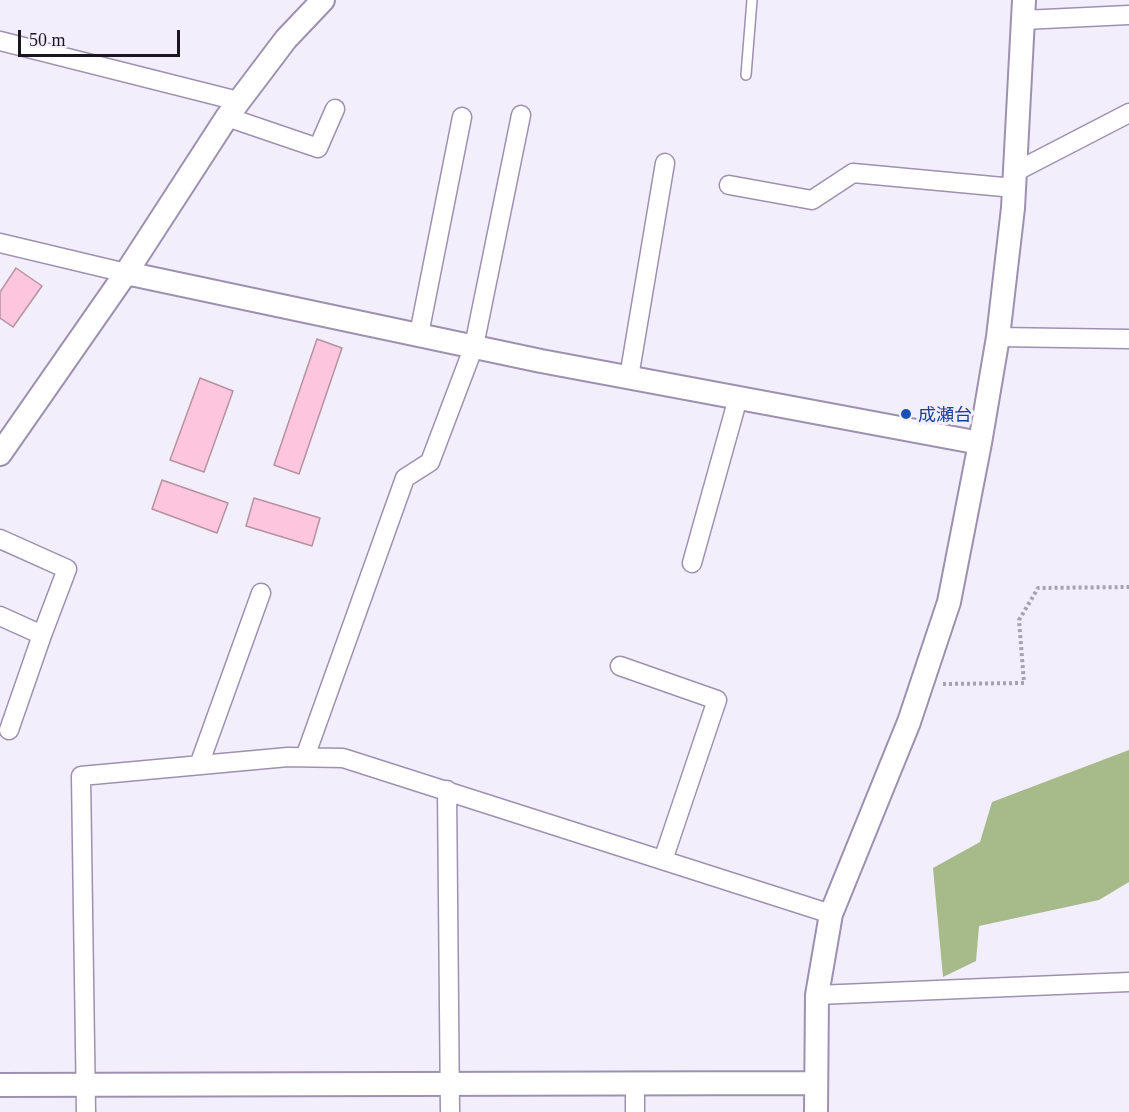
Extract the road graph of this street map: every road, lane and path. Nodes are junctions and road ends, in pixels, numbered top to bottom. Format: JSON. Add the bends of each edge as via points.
{"nodes":[{"id":1,"x":323,"y":0,"type":"edge"},
{"id":2,"x":752,"y":0,"type":"edge"},
{"id":3,"x":1023,"y":10,"type":"edge"},
{"id":4,"x":1129,"y":15,"type":"edge"},
{"id":5,"x":0,"y":41,"type":"edge"},
{"id":6,"x":746,"y":75,"type":"dead end"},
{"id":7,"x":233,"y":109,"type":"junction"},
{"id":8,"x":335,"y":109,"type":"dead end"},
{"id":9,"x":1129,"y":113,"type":"edge"},
{"id":10,"x":521,"y":115,"type":"dead end"},
{"id":11,"x":462,"y":117,"type":"dead end"},
{"id":12,"x":665,"y":163,"type":"dead end"},
{"id":13,"x":1014,"y":180,"type":"junction"},
{"id":14,"x":729,"y":185,"type":"dead end"},
{"id":15,"x":0,"y":243,"type":"edge"},
{"id":16,"x":126,"y":273,"type":"junction"},
{"id":17,"x":419,"y":334,"type":"junction"},
{"id":18,"x":998,"y":337,"type":"junction"},
{"id":19,"x":1129,"y":339,"type":"edge"},
{"id":20,"x":474,"y":346,"type":"junction"},
{"id":21,"x":629,"y":378,"type":"junction"},
{"id":22,"x":738,"y":398,"type":"junction"},
{"id":23,"x":980,"y":443,"type":"junction"},
{"id":24,"x":0,"y":454,"type":"edge"},
{"id":25,"x":0,"y":539,"type":"edge"},
{"id":26,"x":692,"y":563,"type":"dead end"},
{"id":27,"x":1129,"y":587,"type":"edge"},
{"id":28,"x":261,"y":593,"type":"dead end"},
{"id":29,"x":0,"y":616,"type":"edge"},
{"id":30,"x":42,"y":634,"type":"junction"},
{"id":31,"x":620,"y":666,"type":"dead end"},
{"id":32,"x":921,"y":686,"type":"junction"},
{"id":33,"x":9,"y":730,"type":"dead end"},
{"id":34,"x":305,"y":757,"type":"junction"},
{"id":35,"x":199,"y":765,"type":"junction"},
{"id":36,"x":447,"y":790,"type":"junction"},
{"id":37,"x":663,"y":860,"type":"junction"},
{"id":38,"x":831,"y":914,"type":"junction"},
{"id":39,"x":1129,"y":982,"type":"edge"},
{"id":40,"x":817,"y":995,"type":"junction"},
{"id":41,"x":815,"y":1083,"type":"junction"},
{"id":42,"x":450,"y":1084,"type":"junction"},
{"id":43,"x":635,"y":1084,"type":"junction"},
{"id":44,"x":0,"y":1085,"type":"edge"},
{"id":45,"x":86,"y":1085,"type":"junction"},
{"id":46,"x":86,"y":1112,"type":"edge"},
{"id":47,"x":450,"y":1112,"type":"edge"},
{"id":48,"x":635,"y":1112,"type":"edge"},
{"id":49,"x":816,"y":1112,"type":"edge"}],
"edges":[{"from":1,"to":7,"type":"street","via":[[286,39]]},
{"from":2,"to":6,"type":"lane"},
{"from":3,"to":4,"type":"street"},
{"from":3,"to":13,"type":"street"},
{"from":5,"to":7,"type":"street"},
{"from":7,"to":8,"type":"street","via":[[318,148]]},
{"from":7,"to":16,"type":"street"},
{"from":9,"to":13,"type":"street"},
{"from":10,"to":20,"type":"street"},
{"from":11,"to":17,"type":"street"},
{"from":12,"to":21,"type":"street"},
{"from":13,"to":14,"type":"street","via":[[853,173],[812,200]]},
{"from":13,"to":18,"type":"street"},
{"from":15,"to":16,"type":"street"},
{"from":16,"to":17,"type":"street"},
{"from":16,"to":24,"type":"street"},
{"from":17,"to":20,"type":"street"},
{"from":18,"to":19,"type":"street"},
{"from":18,"to":23,"type":"street"},
{"from":20,"to":21,"type":"street"},
{"from":20,"to":34,"type":"street","via":[[430,462],[405,478]]},
{"from":21,"to":22,"type":"street"},
{"from":22,"to":23,"type":"street"},
{"from":22,"to":26,"type":"street"},
{"from":23,"to":32,"type":"street","via":[[949,602]]},
{"from":25,"to":30,"type":"street","via":[[67,569]]},
{"from":27,"to":32,"type":"path","via":[[1038,588],[1019,620],[1024,683]]},
{"from":28,"to":35,"type":"street"},
{"from":29,"to":30,"type":"street"},
{"from":30,"to":33,"type":"street"},
{"from":31,"to":37,"type":"street","via":[[717,700]]},
{"from":32,"to":38,"type":"street"},
{"from":34,"to":35,"type":"street"},
{"from":34,"to":36,"type":"street","via":[[343,758]]},
{"from":35,"to":45,"type":"street","via":[[81,777]]},
{"from":36,"to":37,"type":"street"},
{"from":36,"to":42,"type":"street"},
{"from":37,"to":38,"type":"street"},
{"from":38,"to":40,"type":"street"},
{"from":39,"to":40,"type":"street"},
{"from":40,"to":41,"type":"street"},
{"from":41,"to":43,"type":"street"},
{"from":41,"to":49,"type":"street"},
{"from":42,"to":43,"type":"street"},
{"from":42,"to":45,"type":"street"},
{"from":42,"to":47,"type":"street"},
{"from":43,"to":48,"type":"street"},
{"from":44,"to":45,"type":"street"},
{"from":45,"to":46,"type":"street"}]}
